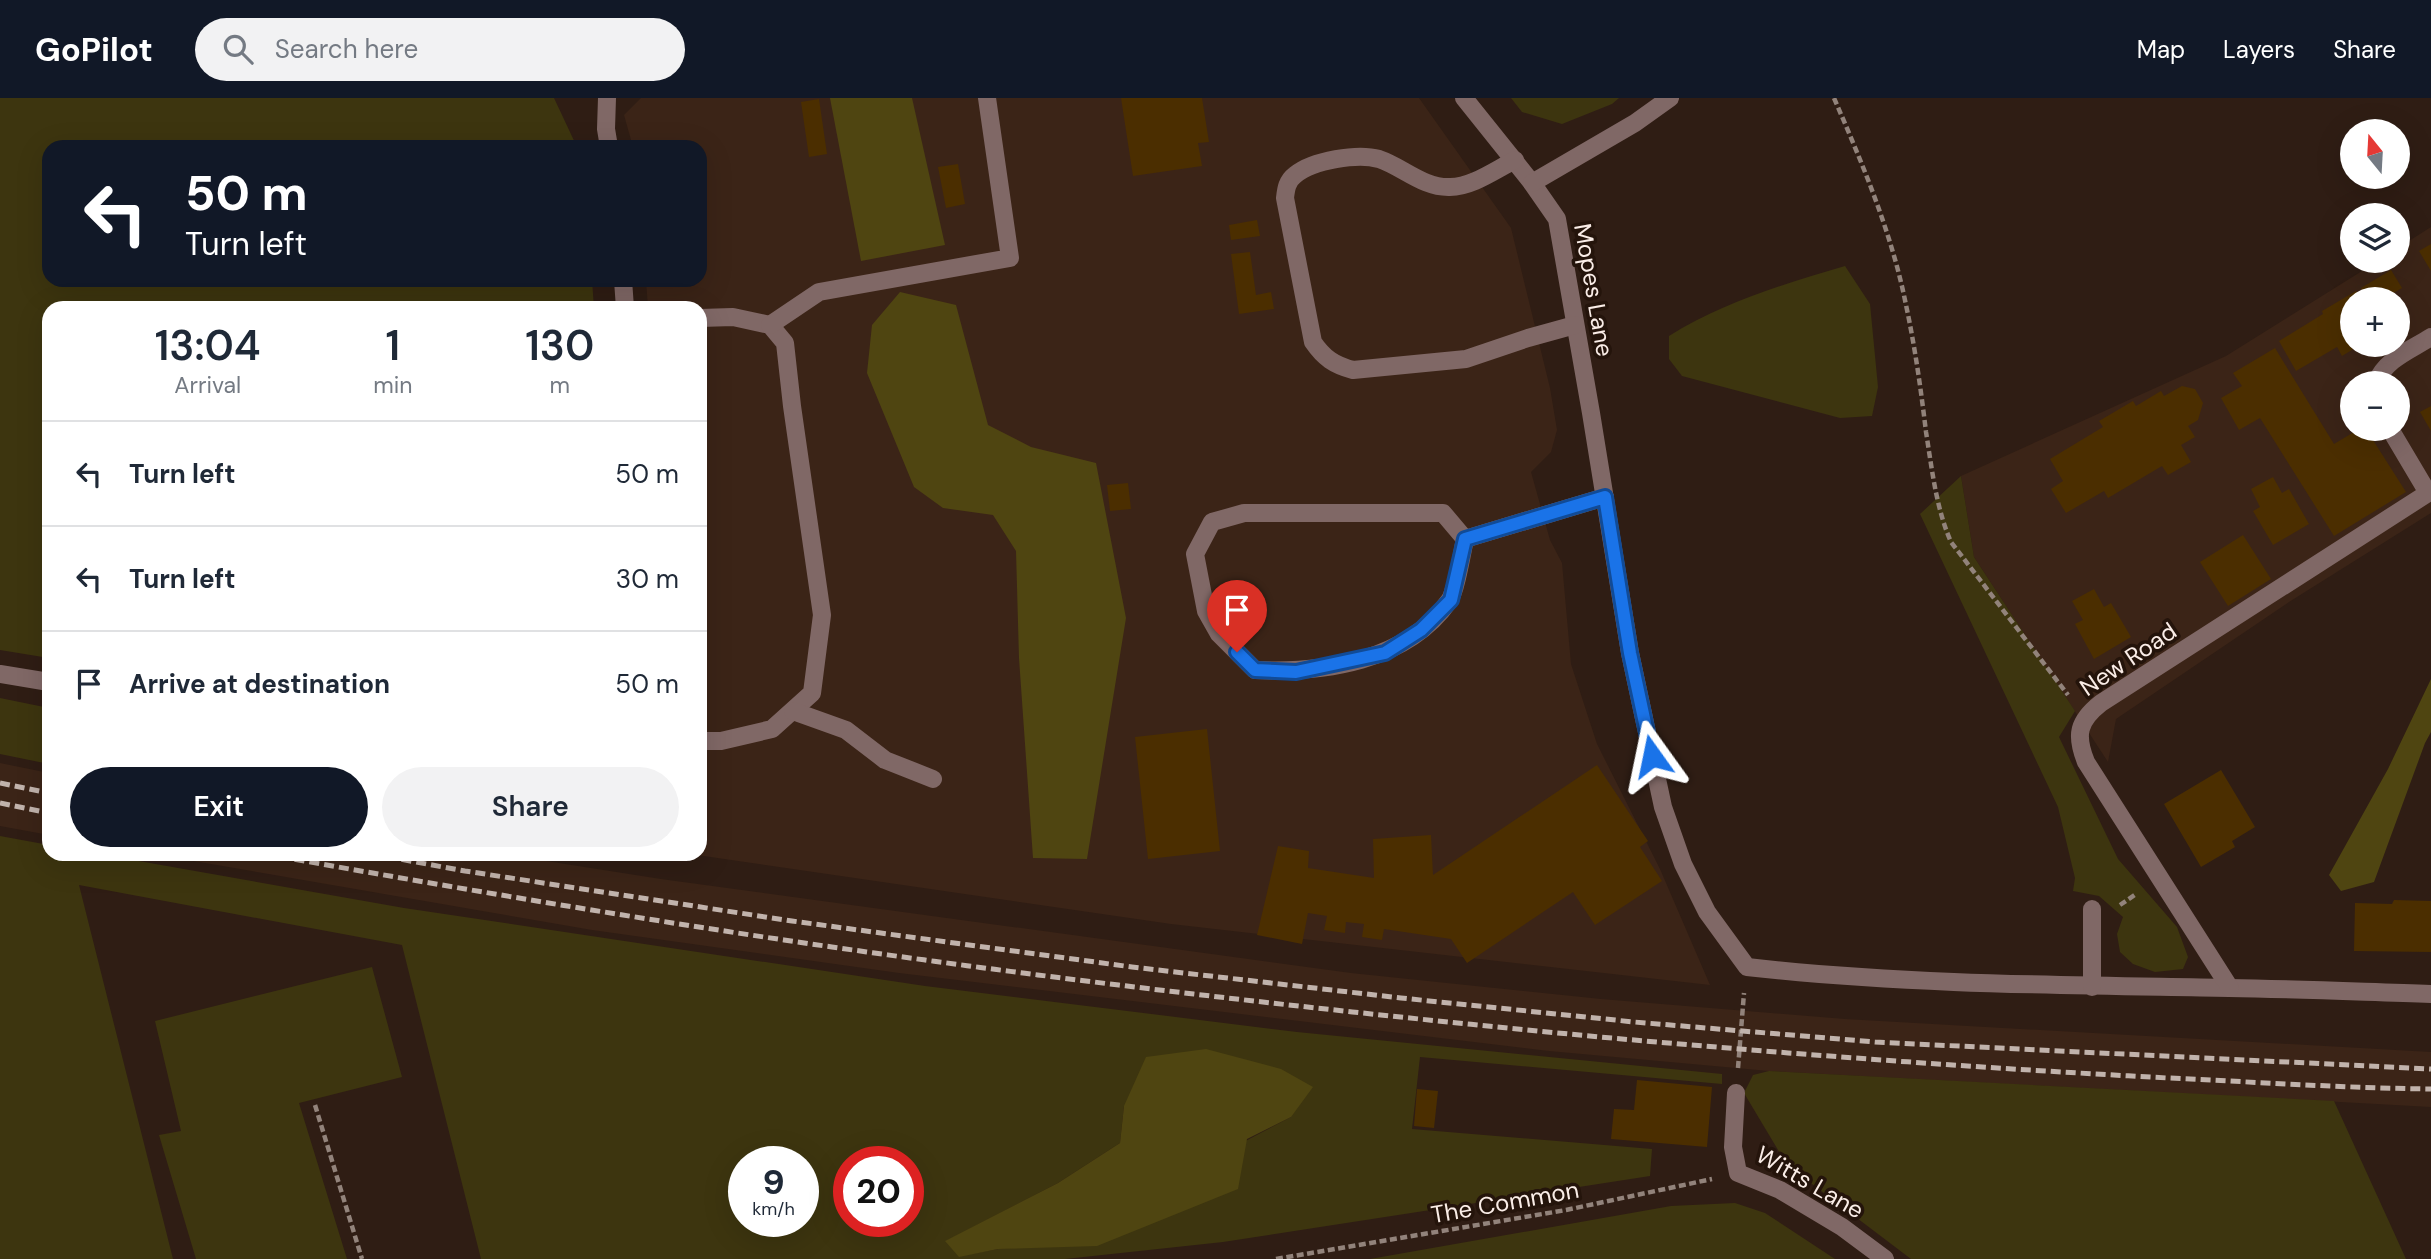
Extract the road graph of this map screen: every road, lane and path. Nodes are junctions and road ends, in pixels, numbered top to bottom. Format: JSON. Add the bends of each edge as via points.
{"nodes":[{"id":1,"x":607,"y":98,"type":"edge"},
{"id":2,"x":987,"y":98,"type":"edge"},
{"id":3,"x":1464,"y":98,"type":"edge"},
{"id":4,"x":1670,"y":98,"type":"edge"},
{"id":5,"x":1834,"y":98,"type":"edge"},
{"id":6,"x":608,"y":140,"type":"edge"},
{"id":7,"x":1515,"y":160,"type":"junction"},
{"id":8,"x":1532,"y":183,"type":"junction"},
{"id":9,"x":707,"y":318,"type":"edge"},
{"id":10,"x":770,"y":326,"type":"junction"},
{"id":11,"x":1575,"y":326,"type":"junction"},
{"id":12,"x":2431,"y":337,"type":"edge"},
{"id":13,"x":2383,"y":371,"type":"edge"},
{"id":14,"x":2397,"y":441,"type":"edge"},
{"id":15,"x":1605,"y":497,"type":"junction"},
{"id":16,"x":1465,"y":539,"type":"junction"},
{"id":17,"x":0,"y":674,"type":"edge"},
{"id":18,"x":42,"y":681,"type":"edge"},
{"id":19,"x":793,"y":710,"type":"junction"},
{"id":20,"x":2086,"y":718,"type":"junction"},
{"id":21,"x":707,"y":741,"type":"edge"},
{"id":22,"x":933,"y":779,"type":"dead end"},
{"id":23,"x":2158,"y":874,"type":"junction"},
{"id":24,"x":2092,"y":915,"type":"joint"},
{"id":25,"x":2092,"y":987,"type":"junction"},
{"id":26,"x":2230,"y":988,"type":"junction"},
{"id":27,"x":1744,"y":993,"type":"dead end"},
{"id":28,"x":2431,"y":994,"type":"edge"},
{"id":29,"x":1736,"y":1093,"type":"joint"},
{"id":30,"x":315,"y":1105,"type":"dead end"},
{"id":31,"x":1738,"y":1173,"type":"junction"},
{"id":32,"x":362,"y":1259,"type":"edge"},
{"id":33,"x":1276,"y":1259,"type":"edge"},
{"id":34,"x":1885,"y":1259,"type":"edge"}],
"edges":[{"from":1,"to":6,"type":"street"},
{"from":2,"to":10,"type":"street","via":[[1010,258],[819,292]]},
{"from":3,"to":7,"type":"street","name":"Mopes Lane"},
{"from":4,"to":8,"type":"street"},
{"from":5,"to":20,"type":"path","via":[[1899,271],[1944,526],[1951,542]]},
{"from":7,"to":8,"type":"street","name":"Mopes Lane"},
{"from":7,"to":11,"type":"street","via":[[1469,183],[1449,187],[1363,157],[1324,161],[1296,174],[1286,186],[1285,198],[1313,342],[1335,365],[1353,370],[1466,359]]},
{"from":8,"to":11,"type":"street","name":"Mopes Lane","via":[[1557,219]]},
{"from":9,"to":10,"type":"street","via":[[733,317]]},
{"from":10,"to":19,"type":"street","via":[[785,342],[822,615],[812,693]]},
{"from":11,"to":15,"type":"street","name":"Mopes Lane"},
{"from":12,"to":13,"type":"street"},
{"from":14,"to":20,"type":"street","name":"New Road","via":[[2428,493],[2101,703]]},
{"from":15,"to":16,"type":"street"},
{"from":15,"to":25,"type":"street","name":"Mopes Lane","via":[[1630,653],[1663,807],[1683,864],[1707,912],[1747,967],[1839,977]]},
{"from":16,"to":16,"type":"street","via":[[1443,513],[1244,513],[1212,522],[1195,554],[1206,611],[1219,634],[1255,670],[1296,672],[1385,653],[1421,630],[1451,600]]},
{"from":17,"to":18,"type":"street"},
{"from":19,"to":21,"type":"street","via":[[772,729]]},
{"from":19,"to":22,"type":"street","via":[[846,730],[885,760]]},
{"from":20,"to":23,"type":"street","name":"New Road","via":[[2078,739],[2086,762]]},
{"from":23,"to":24,"type":"path","via":[[2123,903]]},
{"from":23,"to":26,"type":"street","name":"New Road"},
{"from":24,"to":25,"type":"street"},
{"from":25,"to":26,"type":"street"},
{"from":26,"to":28,"type":"street"},
{"from":27,"to":29,"type":"path"},
{"from":29,"to":31,"type":"street","name":"Witts Lane","via":[[1733,1147]]},
{"from":30,"to":32,"type":"path"},
{"from":31,"to":33,"type":"path","name":"The Common","via":[[1566,1210]]},
{"from":31,"to":34,"type":"street","name":"Witts Lane","via":[[1780,1190]]}]}
